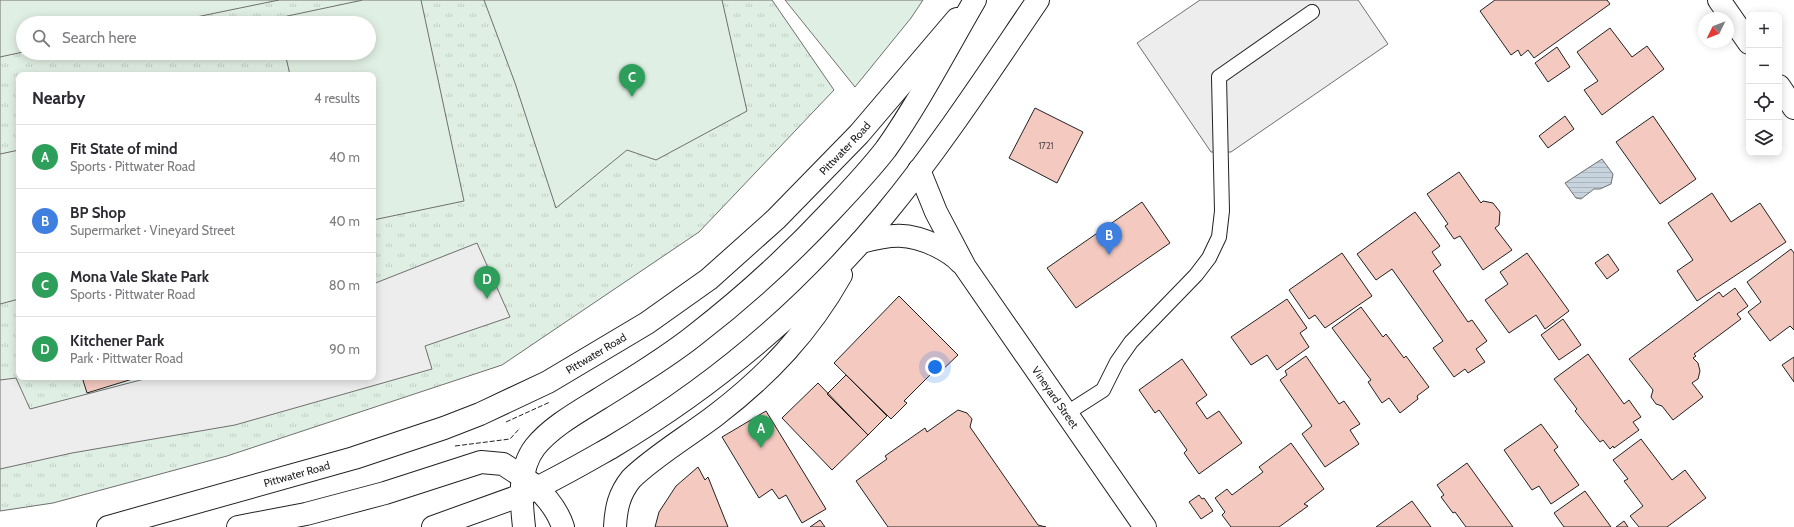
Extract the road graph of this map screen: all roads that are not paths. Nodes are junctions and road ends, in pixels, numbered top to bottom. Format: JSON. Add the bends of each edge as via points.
{"nodes":[{"id":1,"x":974,"y":0,"type":"edge"},
{"id":2,"x":1038,"y":0,"type":"edge"},
{"id":3,"x":1719,"y":0,"type":"edge"},
{"id":4,"x":1312,"y":12,"type":"dead end"},
{"id":5,"x":1746,"y":39,"type":"edge"},
{"id":6,"x":1782,"y":90,"type":"edge"},
{"id":7,"x":1794,"y":108,"type":"edge"},
{"id":8,"x":919,"y":170,"type":"junction"},
{"id":9,"x":859,"y":245,"type":"junction"},
{"id":10,"x":965,"y":267,"type":"junction"},
{"id":11,"x":1067,"y":413,"type":"junction"},
{"id":12,"x":527,"y":487,"type":"junction"},
{"id":13,"x":108,"y":527,"type":"edge"},
{"id":14,"x":238,"y":527,"type":"edge"},
{"id":15,"x":433,"y":527,"type":"edge"},
{"id":16,"x":524,"y":527,"type":"edge"},
{"id":17,"x":563,"y":527,"type":"edge"},
{"id":18,"x":615,"y":527,"type":"edge"},
{"id":19,"x":1145,"y":527,"type":"edge"}],
"edges":[{"from":1,"to":12,"type":"main road","name":"Pittwater Road","via":[[913,107],[863,177],[801,243],[732,306],[693,337],[551,432],[533,451]]},
{"from":1,"to":13,"type":"main road","name":"Pittwater Road","via":[[873,118],[782,213],[708,279],[647,323],[548,382],[444,428],[354,458]]},
{"from":2,"to":8,"type":"main road"},
{"from":3,"to":5,"type":"main road"},
{"from":4,"to":11,"type":"lane","via":[[1219,77],[1222,211],[1219,237],[1209,258],[1196,275],[1131,342],[1117,362],[1104,390]]},
{"from":6,"to":7,"type":"main road"},
{"from":8,"to":9,"type":"main road"},
{"from":8,"to":10,"type":"main road","name":"Vineyard Street","via":[[936,212]]},
{"from":9,"to":10,"type":"main road","name":"Vineyard Street","via":[[895,235],[920,238],[947,252]]},
{"from":9,"to":12,"type":"main road","via":[[777,328],[700,390],[621,441]]},
{"from":9,"to":18,"type":"main road","via":[[814,319],[782,357],[716,415],[631,479],[617,502]]},
{"from":10,"to":11,"type":"main road","name":"Vineyard Street"},
{"from":11,"to":19,"type":"main road","name":"Vineyard Street"},
{"from":12,"to":14,"type":"main road","via":[[503,464],[481,462],[385,493],[306,514]]},
{"from":12,"to":15,"type":"main road"},
{"from":12,"to":16,"type":"main road"},
{"from":12,"to":17,"type":"main road","via":[[557,513]]}]}
